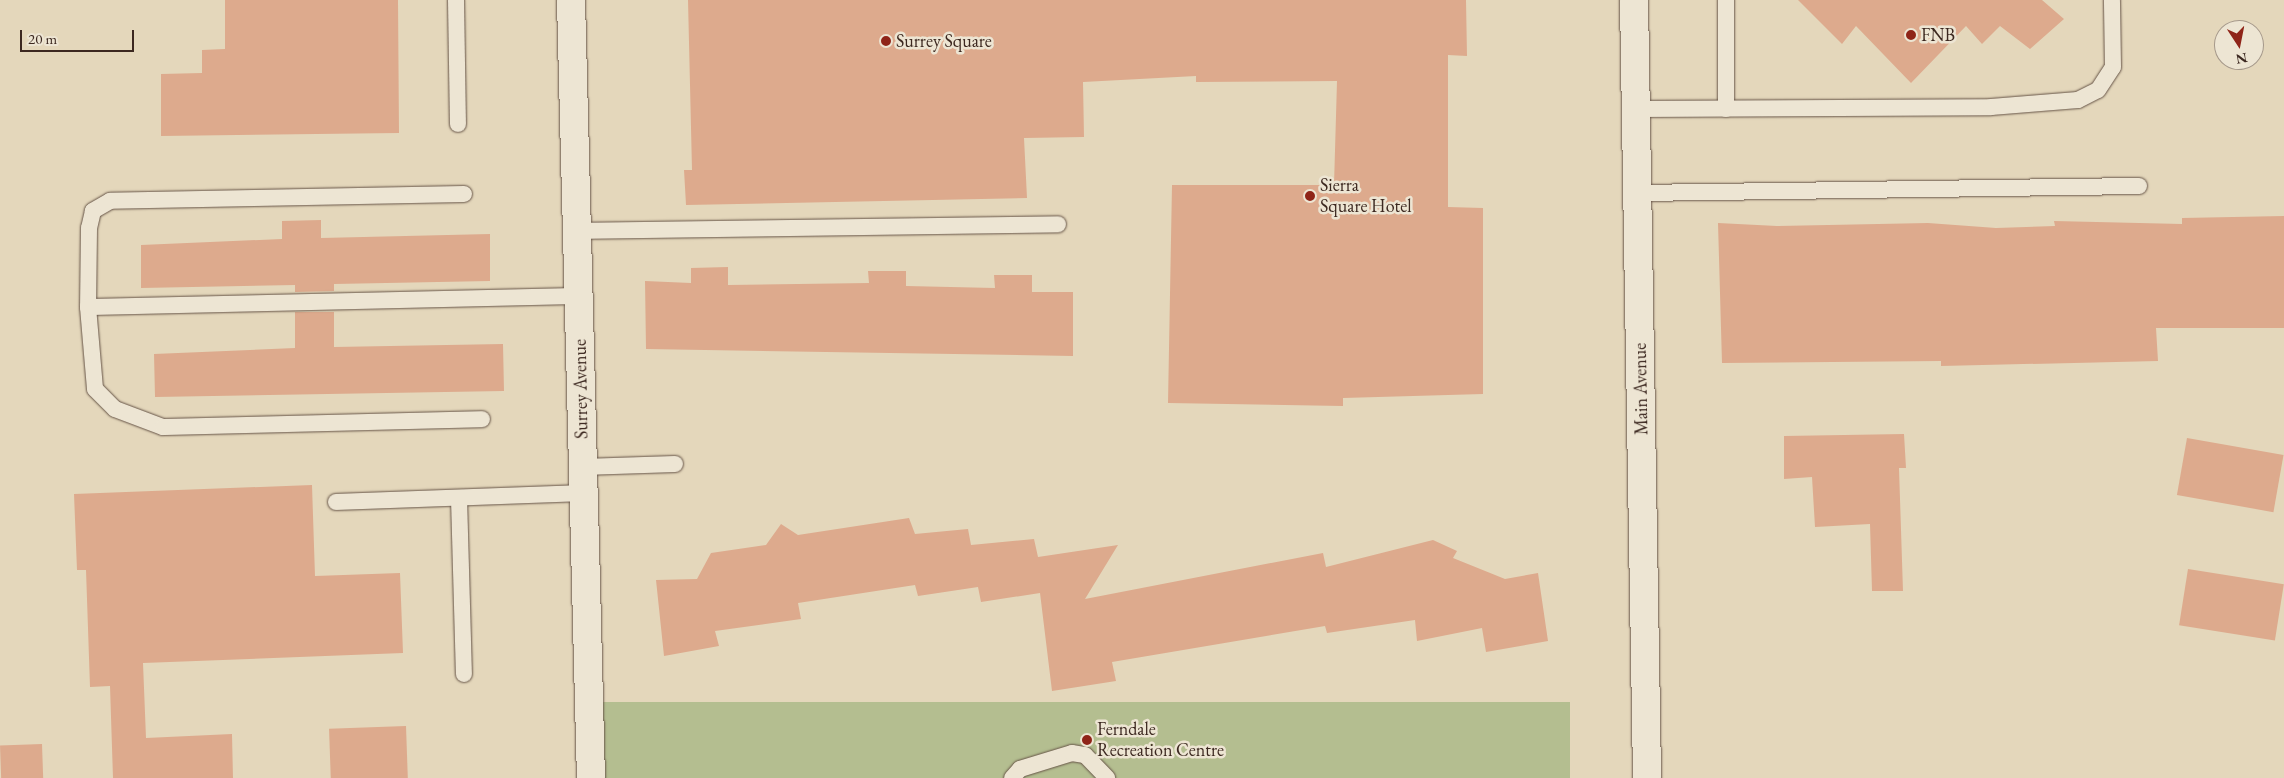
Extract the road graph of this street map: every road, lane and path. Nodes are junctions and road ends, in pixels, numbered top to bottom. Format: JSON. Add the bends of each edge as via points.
{"nodes":[{"id":1,"x":456,"y":0,"type":"edge"},
{"id":2,"x":571,"y":0,"type":"edge"},
{"id":3,"x":1634,"y":0,"type":"edge"},
{"id":4,"x":1726,"y":0,"type":"edge"},
{"id":5,"x":2112,"y":0,"type":"edge"},
{"id":6,"x":1726,"y":109,"type":"junction"},
{"id":7,"x":1636,"y":110,"type":"junction"},
{"id":8,"x":458,"y":124,"type":"dead end"},
{"id":9,"x":2140,"y":186,"type":"dead end"},
{"id":10,"x":1637,"y":193,"type":"junction"},
{"id":11,"x":464,"y":194,"type":"dead end"},
{"id":12,"x":1058,"y":224,"type":"dead end"},
{"id":13,"x":578,"y":231,"type":"junction"},
{"id":14,"x":579,"y":296,"type":"junction"},
{"id":15,"x":88,"y":307,"type":"junction"},
{"id":16,"x":482,"y":419,"type":"dead end"},
{"id":17,"x":675,"y":464,"type":"dead end"},
{"id":18,"x":583,"y":480,"type":"junction"},
{"id":19,"x":458,"y":498,"type":"junction"},
{"id":20,"x":336,"y":502,"type":"dead end"},
{"id":21,"x":464,"y":674,"type":"dead end"},
{"id":22,"x":591,"y":778,"type":"edge"},
{"id":23,"x":1012,"y":778,"type":"edge"},
{"id":24,"x":1108,"y":778,"type":"edge"},
{"id":25,"x":1647,"y":778,"type":"edge"}],
"edges":[{"from":1,"to":8,"type":"lane"},
{"from":2,"to":13,"type":"street","name":"Surrey Avenue"},
{"from":3,"to":7,"type":"street","name":"Main Avenue"},
{"from":4,"to":6,"type":"lane"},
{"from":5,"to":6,"type":"lane","via":[[2113,66],[2098,90],[2078,100],[1990,107]]},
{"from":6,"to":7,"type":"lane"},
{"from":7,"to":10,"type":"street","name":"Main Avenue"},
{"from":9,"to":10,"type":"lane"},
{"from":10,"to":25,"type":"street","name":"Main Avenue"},
{"from":11,"to":15,"type":"lane","via":[[110,201],[93,212],[89,228]]},
{"from":12,"to":13,"type":"lane"},
{"from":13,"to":14,"type":"street","name":"Surrey Avenue"},
{"from":14,"to":15,"type":"lane"},
{"from":14,"to":18,"type":"street","name":"Surrey Avenue"},
{"from":15,"to":16,"type":"lane","via":[[95,389],[115,409],[163,427]]},
{"from":17,"to":18,"type":"lane"},
{"from":18,"to":19,"type":"lane"},
{"from":18,"to":22,"type":"street","name":"Surrey Avenue"},
{"from":19,"to":20,"type":"lane"},
{"from":19,"to":21,"type":"lane"},
{"from":23,"to":24,"type":"lane","via":[[1020,769],[1072,753],[1085,755]]}]}
